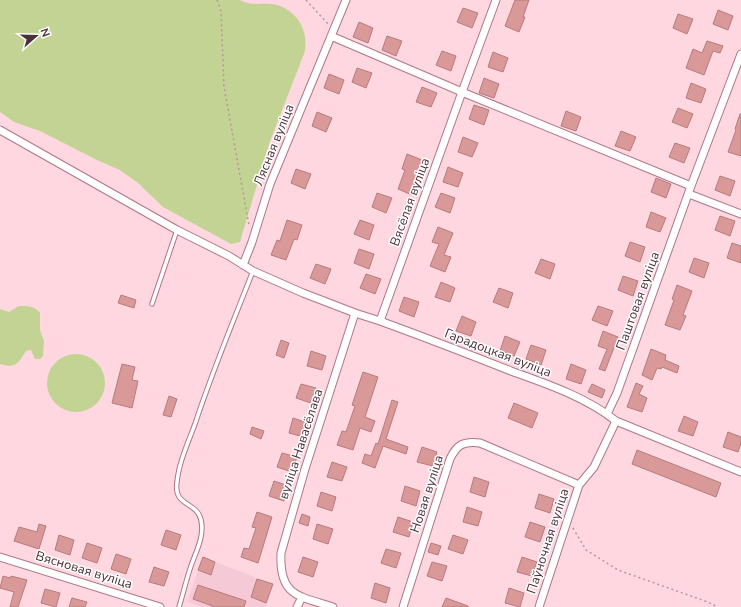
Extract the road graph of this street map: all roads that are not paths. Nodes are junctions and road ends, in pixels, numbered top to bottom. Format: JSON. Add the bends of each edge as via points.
{"nodes":[{"id":1,"x":346,"y":0,"type":"edge"},
{"id":2,"x":496,"y":0,"type":"edge"},
{"id":3,"x":333,"y":33,"type":"junction"},
{"id":4,"x":741,"y":54,"type":"edge"},
{"id":5,"x":462,"y":92,"type":"junction"},
{"id":6,"x":0,"y":130,"type":"edge"},
{"id":7,"x":691,"y":186,"type":"junction"},
{"id":8,"x":689,"y":194,"type":"junction"},
{"id":9,"x":741,"y":214,"type":"edge"},
{"id":10,"x":177,"y":230,"type":"junction"},
{"id":11,"x":243,"y":264,"type":"junction"},
{"id":12,"x":253,"y":271,"type":"junction"},
{"id":13,"x":152,"y":304,"type":"dead end"},
{"id":14,"x":355,"y":313,"type":"junction"},
{"id":15,"x":380,"y":321,"type":"junction"},
{"id":16,"x":607,"y":414,"type":"junction"},
{"id":17,"x":616,"y":421,"type":"junction"},
{"id":18,"x":741,"y":472,"type":"edge"},
{"id":19,"x":580,"y":485,"type":"junction"},
{"id":20,"x":0,"y":557,"type":"edge"},
{"id":21,"x":302,"y":597,"type":"junction"},
{"id":22,"x":160,"y":607,"type":"edge"},
{"id":23,"x":179,"y":607,"type":"edge"},
{"id":24,"x":297,"y":607,"type":"edge"},
{"id":25,"x":333,"y":607,"type":"edge"},
{"id":26,"x":402,"y":607,"type":"edge"},
{"id":27,"x":539,"y":607,"type":"edge"}],
"edges":[{"from":1,"to":3,"type":"street","name":"Лясная вуліца"},
{"from":2,"to":5,"type":"street","name":"Вясёлая вуліца"},
{"from":3,"to":5,"type":"street"},
{"from":3,"to":11,"type":"street","name":"Лясная вуліца","via":[[270,184]]},
{"from":4,"to":7,"type":"street","name":"Паштовая вуліца"},
{"from":5,"to":7,"type":"street"},
{"from":5,"to":15,"type":"street","name":"Вясёлая вуліца"},
{"from":6,"to":10,"type":"street","name":"Гарадоцкая вуліца"},
{"from":7,"to":8,"type":"street","name":"Паштовая вуліца"},
{"from":8,"to":9,"type":"street"},
{"from":8,"to":16,"type":"street","name":"Паштовая вуліца","via":[[618,393]]},
{"from":10,"to":11,"type":"street","name":"Гарадоцкая вуліца"},
{"from":10,"to":13,"type":"lane"},
{"from":11,"to":12,"type":"street","name":"Гарадоцкая вуліца"},
{"from":12,"to":14,"type":"street","name":"Гарадоцкая вуліца"},
{"from":12,"to":23,"type":"lane","via":[[206,390],[177,482],[176,489],[181,501],[200,515],[202,533]]},
{"from":14,"to":15,"type":"street","name":"Гарадоцкая вуліца"},
{"from":14,"to":21,"type":"street","name":"вуліца Навасёлава","via":[[283,541],[280,565],[285,583],[289,590]]},
{"from":15,"to":16,"type":"street","name":"Гарадоцкая вуліца","via":[[559,389]]},
{"from":16,"to":17,"type":"street","name":"Гарадоцкая вуліца"},
{"from":17,"to":18,"type":"street","name":"Гарадоцкая вуліца"},
{"from":17,"to":19,"type":"street","name":"Паўночная вуліца","via":[[594,467]]},
{"from":19,"to":26,"type":"street","name":"Новая вуліца","via":[[480,443],[464,443],[458,447],[450,459]]},
{"from":19,"to":27,"type":"street","name":"Паўночная вуліца"},
{"from":20,"to":22,"type":"street","name":"Вясновая вуліца"},
{"from":21,"to":24,"type":"street"},
{"from":21,"to":25,"type":"street"}]}
